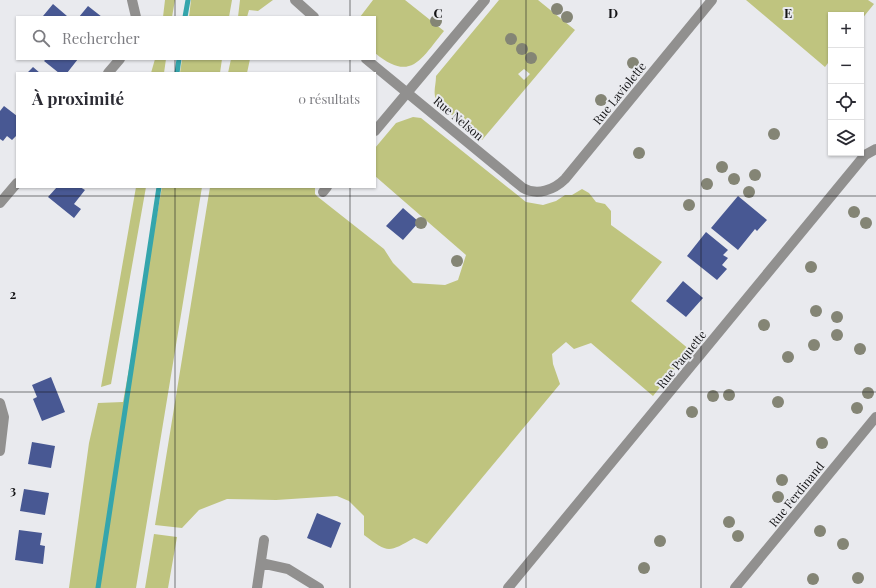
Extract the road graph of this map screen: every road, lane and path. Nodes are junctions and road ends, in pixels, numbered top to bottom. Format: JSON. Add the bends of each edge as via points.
{"nodes":[{"id":1,"x":132,"y":0,"type":"edge"},
{"id":2,"x":295,"y":0,"type":"edge"},
{"id":3,"x":485,"y":0,"type":"edge"},
{"id":4,"x":712,"y":0,"type":"edge"},
{"id":5,"x":136,"y":16,"type":"edge"},
{"id":6,"x":313,"y":16,"type":"edge"},
{"id":7,"x":119,"y":60,"type":"edge"},
{"id":8,"x":367,"y":60,"type":"edge"},
{"id":9,"x":109,"y":72,"type":"edge"},
{"id":10,"x":408,"y":92,"type":"junction"},
{"id":11,"x":376,"y":130,"type":"edge"},
{"id":12,"x":876,"y":149,"type":"edge"},
{"id":13,"x":16,"y":184,"type":"edge"},
{"id":14,"x":538,"y":192,"type":"joint"},
{"id":15,"x":0,"y":203,"type":"edge"},
{"id":16,"x":0,"y":403,"type":"edge"},
{"id":17,"x":876,"y":417,"type":"edge"},
{"id":18,"x":0,"y":450,"type":"edge"},
{"id":19,"x":264,"y":540,"type":"dead end"},
{"id":20,"x":261,"y":563,"type":"junction"},
{"id":21,"x":257,"y":588,"type":"edge"},
{"id":22,"x":319,"y":588,"type":"edge"},
{"id":23,"x":508,"y":588,"type":"edge"},
{"id":24,"x":735,"y":588,"type":"edge"}],
"edges":[{"from":1,"to":5,"type":"street"},
{"from":2,"to":6,"type":"street"},
{"from":3,"to":10,"type":"street"},
{"from":4,"to":14,"type":"street","name":"Rue Laviolette","via":[[565,179],[557,186]]},
{"from":7,"to":9,"type":"street"},
{"from":8,"to":10,"type":"street","name":"Rue Nelson"},
{"from":10,"to":11,"type":"street"},
{"from":10,"to":14,"type":"street","name":"Rue Nelson","via":[[523,188]]},
{"from":12,"to":23,"type":"street","name":"Rue Paquette","via":[[865,155]]},
{"from":13,"to":15,"type":"street"},
{"from":16,"to":18,"type":"street","via":[[4,417]]},
{"from":17,"to":24,"type":"street","name":"Rue Ferdinand"},
{"from":19,"to":20,"type":"street"},
{"from":20,"to":21,"type":"street"},
{"from":20,"to":22,"type":"street","via":[[288,569]]}]}
